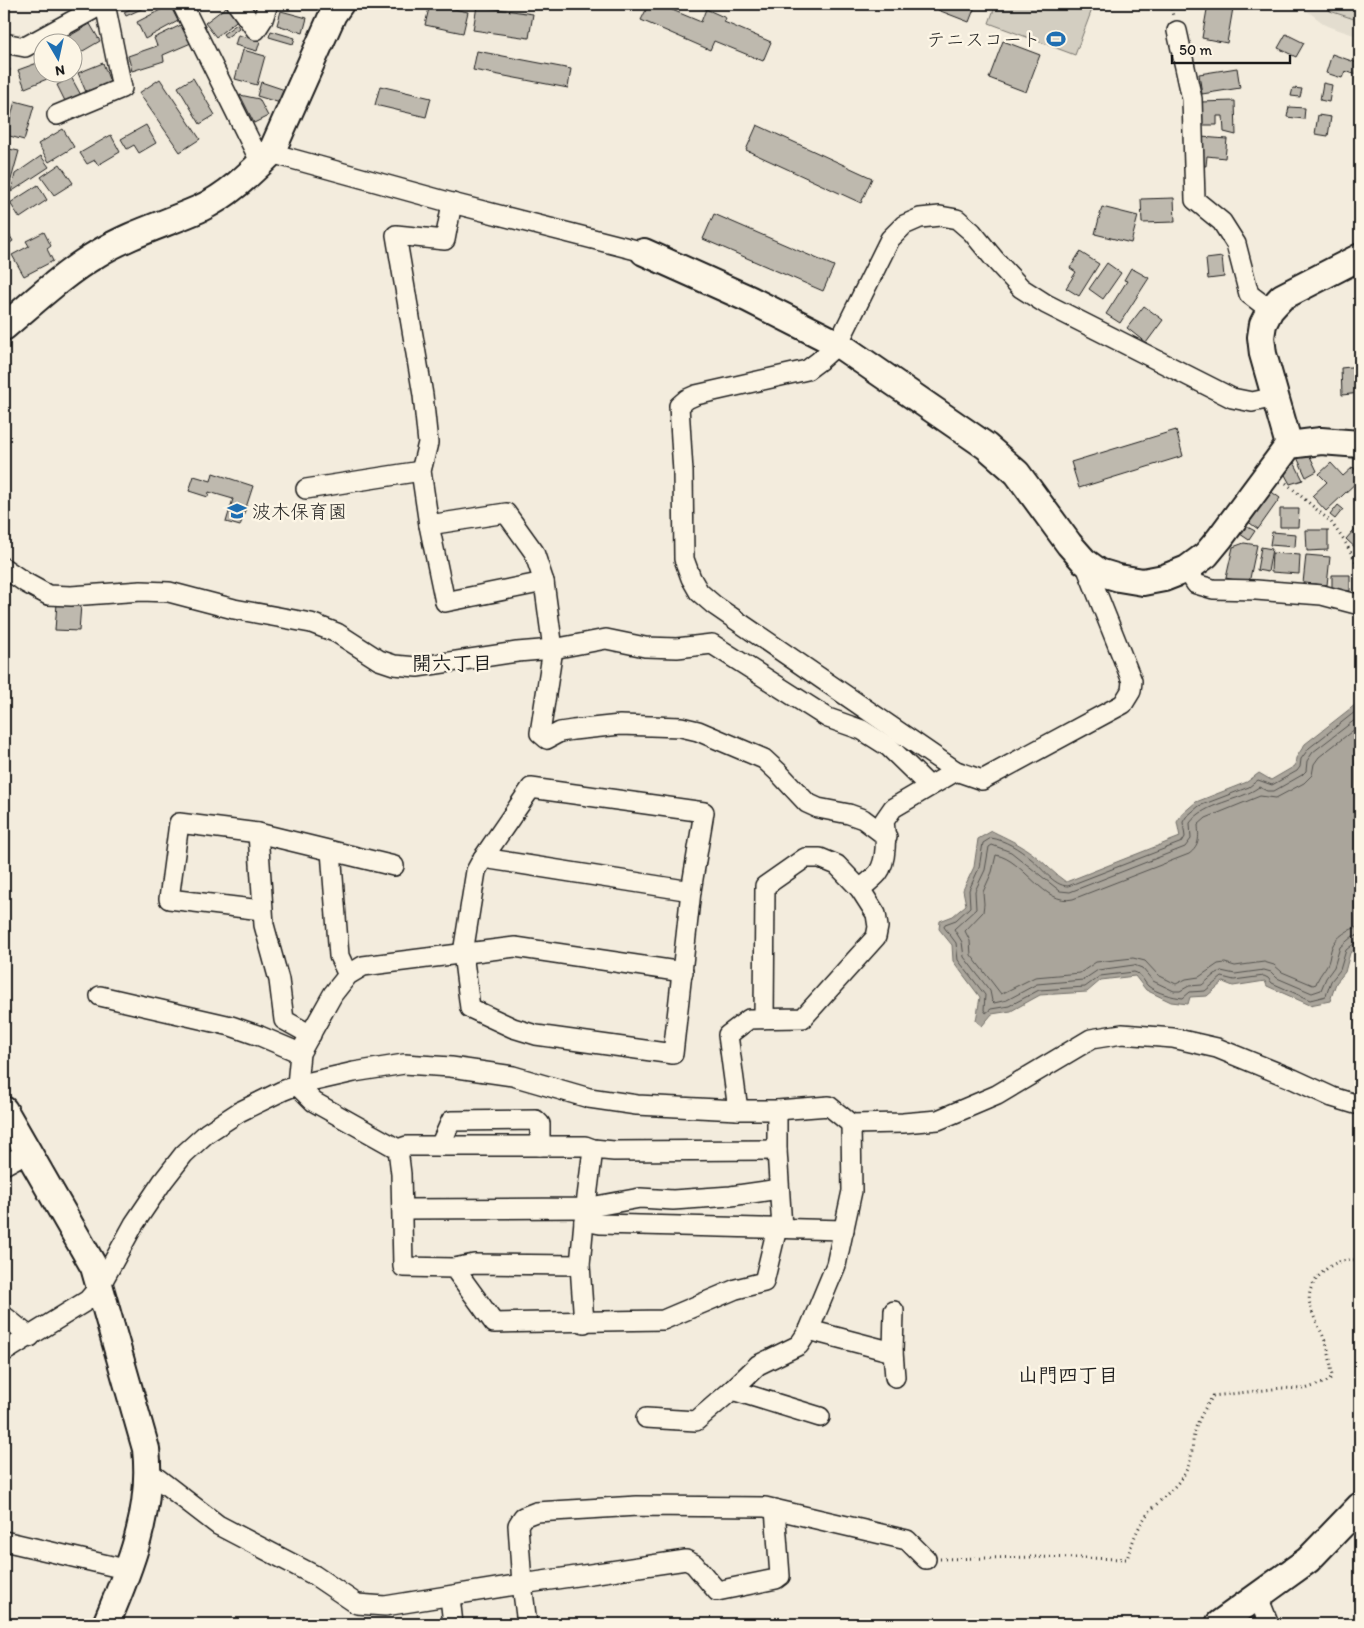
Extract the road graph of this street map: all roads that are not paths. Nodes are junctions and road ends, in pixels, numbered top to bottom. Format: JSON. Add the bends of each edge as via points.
{"nodes":[{"id":1,"x":104,"y":4,"type":"edge"},
{"id":2,"x":182,"y":4,"type":"edge"},
{"id":3,"x":237,"y":4,"type":"edge"},
{"id":4,"x":268,"y":4,"type":"edge"},
{"id":5,"x":340,"y":4,"type":"edge"},
{"id":6,"x":1177,"y":31,"type":"dead end"},
{"id":7,"x":4,"y":44,"type":"edge"},
{"id":8,"x":58,"y":115,"type":"dead end"},
{"id":9,"x":271,"y":153,"type":"junction"},
{"id":10,"x":452,"y":204,"type":"junction"},
{"id":11,"x":644,"y":252,"type":"joint"},
{"id":12,"x":1360,"y":257,"type":"edge"},
{"id":13,"x":1270,"y":310,"type":"junction"},
{"id":14,"x":4,"y":327,"type":"edge"},
{"id":15,"x":838,"y":344,"type":"junction"},
{"id":16,"x":1276,"y":397,"type":"junction"},
{"id":17,"x":1360,"y":444,"type":"edge"},
{"id":18,"x":1289,"y":445,"type":"junction"},
{"id":19,"x":421,"y":471,"type":"junction"},
{"id":20,"x":306,"y":489,"type":"dead end"},
{"id":21,"x":429,"y":525,"type":"junction"},
{"id":22,"x":1084,"y":560,"type":"junction"},
{"id":23,"x":4,"y":568,"type":"edge"},
{"id":24,"x":1187,"y":569,"type":"junction"},
{"id":25,"x":544,"y":582,"type":"junction"},
{"id":26,"x":1360,"y":605,"type":"edge"},
{"id":27,"x":553,"y":649,"type":"junction"},
{"id":28,"x":956,"y":771,"type":"junction"},
{"id":29,"x":929,"y":786,"type":"junction"},
{"id":30,"x":258,"y":833,"type":"junction"},
{"id":31,"x":887,"y":837,"type":"junction"},
{"id":32,"x":331,"y":851,"type":"junction"},
{"id":33,"x":483,"y":858,"type":"junction"},
{"id":34,"x":394,"y":866,"type":"dead end"},
{"id":35,"x":860,"y":890,"type":"junction"},
{"id":36,"x":691,"y":891,"type":"junction"},
{"id":37,"x":262,"y":910,"type":"junction"},
{"id":38,"x":462,"y":953,"type":"junction"},
{"id":39,"x":683,"y":972,"type":"junction"},
{"id":40,"x":348,"y":975,"type":"junction"},
{"id":41,"x":100,"y":996,"type":"dead end"},
{"id":42,"x":764,"y":1019,"type":"junction"},
{"id":43,"x":311,"y":1035,"type":"junction"},
{"id":44,"x":300,"y":1053,"type":"junction"},
{"id":45,"x":297,"y":1086,"type":"junction"},
{"id":46,"x":1360,"y":1104,"type":"edge"},
{"id":47,"x":4,"y":1110,"type":"edge"},
{"id":48,"x":738,"y":1110,"type":"junction"},
{"id":49,"x":777,"y":1110,"type":"junction"},
{"id":50,"x":851,"y":1124,"type":"junction"},
{"id":51,"x":440,"y":1146,"type":"junction"},
{"id":52,"x":540,"y":1146,"type":"junction"},
{"id":53,"x":398,"y":1149,"type":"junction"},
{"id":54,"x":593,"y":1149,"type":"junction"},
{"id":55,"x":777,"y":1150,"type":"junction"},
{"id":56,"x":28,"y":1152,"type":"junction"},
{"id":57,"x":4,"y":1165,"type":"edge"},
{"id":58,"x":779,"y":1189,"type":"junction"},
{"id":59,"x":402,"y":1209,"type":"junction"},
{"id":60,"x":584,"y":1214,"type":"junction"},
{"id":61,"x":779,"y":1228,"type":"junction"},
{"id":62,"x":844,"y":1230,"type":"junction"},
{"id":63,"x":580,"y":1265,"type":"junction"},
{"id":64,"x":454,"y":1268,"type":"junction"},
{"id":65,"x":100,"y":1286,"type":"junction"},
{"id":66,"x":894,"y":1311,"type":"dead end"},
{"id":67,"x":4,"y":1316,"type":"edge"},
{"id":68,"x":584,"y":1323,"type":"junction"},
{"id":69,"x":810,"y":1330,"type":"junction"},
{"id":70,"x":30,"y":1337,"type":"junction"},
{"id":71,"x":4,"y":1352,"type":"edge"},
{"id":72,"x":893,"y":1352,"type":"junction"},
{"id":73,"x":895,"y":1377,"type":"dead end"},
{"id":74,"x":732,"y":1390,"type":"junction"},
{"id":75,"x":820,"y":1417,"type":"dead end"},
{"id":76,"x":646,"y":1418,"type":"dead end"},
{"id":77,"x":148,"y":1471,"type":"junction"},
{"id":78,"x":1360,"y":1506,"type":"edge"},
{"id":79,"x":775,"y":1510,"type":"junction"},
{"id":80,"x":4,"y":1541,"type":"edge"},
{"id":81,"x":926,"y":1559,"type":"road end"},
{"id":82,"x":129,"y":1570,"type":"junction"},
{"id":83,"x":522,"y":1584,"type":"junction"},
{"id":84,"x":450,"y":1597,"type":"junction"},
{"id":85,"x":1258,"y":1597,"type":"junction"},
{"id":86,"x":106,"y":1624,"type":"edge"},
{"id":87,"x":453,"y":1624,"type":"edge"},
{"id":88,"x":527,"y":1624,"type":"edge"},
{"id":89,"x":1219,"y":1624,"type":"edge"},
{"id":90,"x":1269,"y":1624,"type":"edge"}],
"edges":[{"from":1,"to":7,"type":"street","via":[[25,47]]},
{"from":1,"to":8,"type":"street","via":[[122,88]]},
{"from":2,"to":9,"type":"street","via":[[256,153]]},
{"from":3,"to":4,"type":"street","via":[[256,30]]},
{"from":5,"to":9,"type":"street"},
{"from":6,"to":13,"type":"street","via":[[1192,99],[1196,200],[1222,222],[1236,244],[1249,294]]},
{"from":9,"to":10,"type":"street"},
{"from":9,"to":14,"type":"street","via":[[234,187],[200,208],[98,253]]},
{"from":10,"to":11,"type":"street"},
{"from":10,"to":19,"type":"street","via":[[445,240],[396,236],[423,395],[428,443]]},
{"from":11,"to":15,"type":"street","via":[[749,299]]},
{"from":12,"to":13,"type":"street","via":[[1282,297]]},
{"from":13,"to":16,"type":"street","via":[[1261,337]]},
{"from":15,"to":16,"type":"street","via":[[890,239],[904,224],[940,216],[957,219],[1021,288],[1046,304],[1232,398],[1252,402]]},
{"from":15,"to":22,"type":"street","via":[[986,446],[1018,473]]},
{"from":15,"to":28,"type":"street","via":[[807,370],[696,395],[679,406],[684,559],[699,592],[714,604]]},
{"from":16,"to":18,"type":"street"},
{"from":17,"to":18,"type":"street","via":[[1321,441]]},
{"from":18,"to":24,"type":"street","via":[[1220,538],[1206,555]]},
{"from":19,"to":20,"type":"street"},
{"from":19,"to":21,"type":"street"},
{"from":21,"to":25,"type":"street","via":[[506,513],[534,552]]},
{"from":21,"to":25,"type":"street","via":[[445,602]]},
{"from":22,"to":24,"type":"street","via":[[1099,572],[1143,582]]},
{"from":22,"to":28,"type":"street","via":[[1132,681],[1131,691],[1123,704],[982,780]]},
{"from":23,"to":27,"type":"street","via":[[48,595],[169,592],[234,609],[312,623],[394,665],[416,666]]},
{"from":24,"to":26,"type":"street","via":[[1196,584],[1213,589],[1322,594]]},
{"from":25,"to":27,"type":"street"},
{"from":27,"to":29,"type":"street","via":[[606,639],[645,647],[712,644],[828,718],[862,730],[889,747]]},
{"from":27,"to":31,"type":"street","via":[[540,733],[547,738],[560,732],[620,725],[681,727],[698,731],[764,760],[807,803],[863,819]]},
{"from":28,"to":29,"type":"street"},
{"from":29,"to":31,"type":"street","via":[[893,808],[884,821]]},
{"from":30,"to":32,"type":"street"},
{"from":30,"to":37,"type":"street"},
{"from":30,"to":37,"type":"street","via":[[179,823],[169,899]]},
{"from":31,"to":35,"type":"street","via":[[879,872]]},
{"from":32,"to":34,"type":"street"},
{"from":32,"to":40,"type":"street","via":[[339,956]]},
{"from":33,"to":36,"type":"street"},
{"from":33,"to":36,"type":"street","via":[[531,788],[704,812]]},
{"from":33,"to":38,"type":"street","via":[[476,872]]},
{"from":35,"to":42,"type":"street","via":[[876,914],[876,937],[803,1018]]},
{"from":35,"to":42,"type":"street","via":[[837,865],[820,858],[805,858],[765,886]]},
{"from":36,"to":39,"type":"street"},
{"from":37,"to":43,"type":"street","via":[[267,942],[279,980],[284,1020]]},
{"from":38,"to":39,"type":"street","via":[[515,948]]},
{"from":38,"to":39,"type":"street","via":[[470,1008],[536,1035],[673,1054]]},
{"from":38,"to":40,"type":"street","via":[[370,964]]},
{"from":40,"to":43,"type":"street","via":[[333,994]]},
{"from":41,"to":44,"type":"street","via":[[232,1026]]},
{"from":42,"to":48,"type":"street","via":[[749,1019],[728,1035]]},
{"from":43,"to":44,"type":"street"},
{"from":44,"to":45,"type":"street"},
{"from":45,"to":48,"type":"street","via":[[404,1064],[513,1076],[589,1098],[637,1105]]},
{"from":45,"to":53,"type":"street","via":[[314,1102]]},
{"from":45,"to":65,"type":"street","via":[[239,1112],[184,1154],[134,1224]]},
{"from":46,"to":50,"type":"street","via":[[1332,1097],[1217,1048],[1173,1038],[1122,1034],[1091,1039],[997,1094],[938,1120]]},
{"from":47,"to":56,"type":"street"},
{"from":48,"to":49,"type":"street"},
{"from":49,"to":50,"type":"street","via":[[829,1106]]},
{"from":49,"to":55,"type":"street"},
{"from":50,"to":62,"type":"street","via":[[852,1191]]},
{"from":51,"to":52,"type":"street"},
{"from":51,"to":52,"type":"street","via":[[451,1121],[536,1120],[540,1124]]},
{"from":51,"to":53,"type":"street"},
{"from":52,"to":54,"type":"street","via":[[585,1146]]},
{"from":53,"to":59,"type":"street"},
{"from":54,"to":55,"type":"street"},
{"from":54,"to":60,"type":"street"},
{"from":55,"to":58,"type":"street"},
{"from":56,"to":57,"type":"street"},
{"from":56,"to":65,"type":"street","via":[[90,1260]]},
{"from":58,"to":60,"type":"street","via":[[673,1200],[640,1198]]},
{"from":58,"to":61,"type":"street"},
{"from":59,"to":60,"type":"street"},
{"from":59,"to":64,"type":"street","via":[[403,1268]]},
{"from":60,"to":61,"type":"street","via":[[600,1224]]},
{"from":60,"to":63,"type":"street"},
{"from":61,"to":62,"type":"street"},
{"from":61,"to":68,"type":"street","via":[[764,1282],[736,1288],[663,1320]]},
{"from":62,"to":69,"type":"street","via":[[836,1265]]},
{"from":63,"to":64,"type":"street","via":[[474,1264]]},
{"from":63,"to":68,"type":"street"},
{"from":64,"to":68,"type":"street","via":[[494,1323]]},
{"from":65,"to":70,"type":"street","via":[[88,1300]]},
{"from":65,"to":77,"type":"street","via":[[142,1435]]},
{"from":66,"to":72,"type":"street"},
{"from":67,"to":70,"type":"street"},
{"from":69,"to":72,"type":"street"},
{"from":69,"to":74,"type":"street","via":[[799,1345],[758,1365]]},
{"from":70,"to":71,"type":"street"},
{"from":72,"to":73,"type":"street"},
{"from":74,"to":75,"type":"street"},
{"from":74,"to":76,"type":"street","via":[[696,1421]]},
{"from":77,"to":82,"type":"street","via":[[140,1531]]},
{"from":77,"to":84,"type":"street","via":[[218,1525],[314,1575],[357,1604],[385,1606]]},
{"from":78,"to":85,"type":"street","via":[[1308,1560]]},
{"from":79,"to":81,"type":"street","via":[[907,1540]]},
{"from":79,"to":83,"type":"street","via":[[765,1507],[637,1506],[536,1512],[523,1517],[518,1525]]},
{"from":79,"to":83,"type":"street","via":[[780,1576],[776,1579],[716,1591],[694,1564],[686,1560]]},
{"from":80,"to":82,"type":"street"},
{"from":82,"to":86,"type":"street"},
{"from":83,"to":84,"type":"street"},
{"from":83,"to":88,"type":"street"},
{"from":84,"to":87,"type":"street"},
{"from":85,"to":89,"type":"street"},
{"from":85,"to":90,"type":"street"}]}
